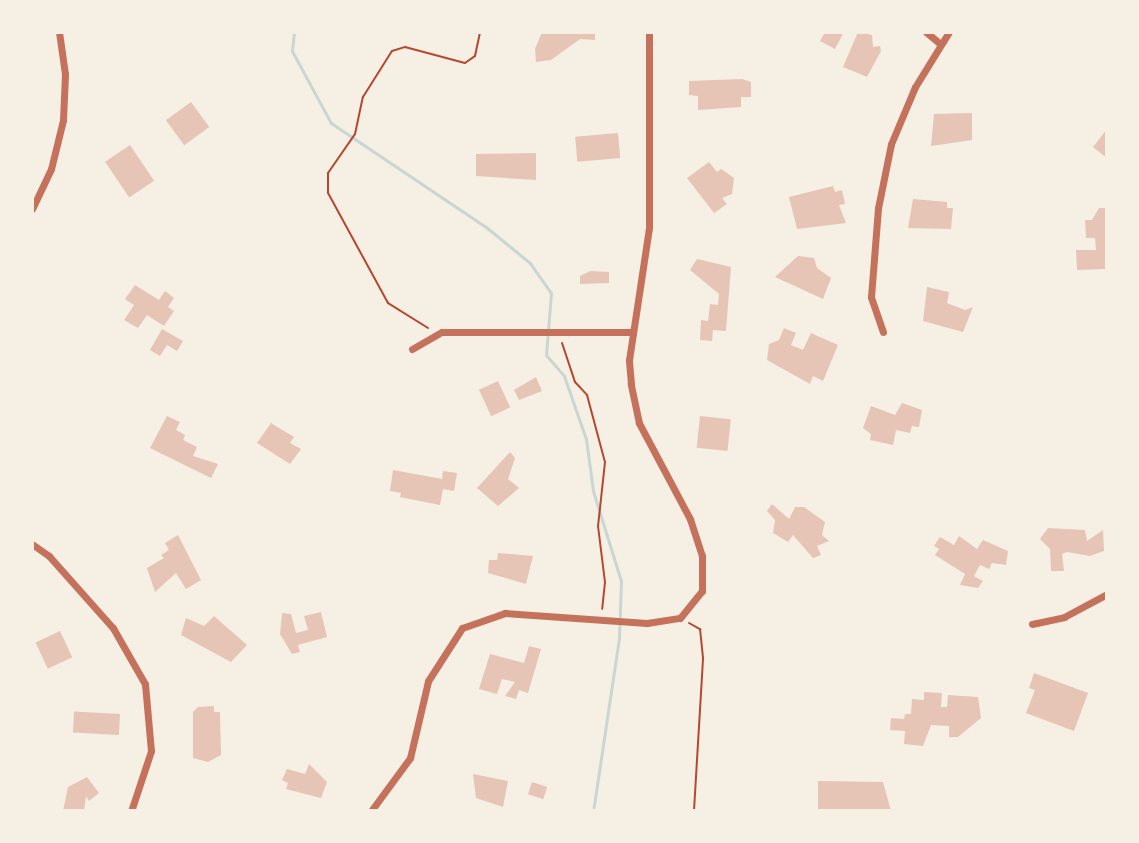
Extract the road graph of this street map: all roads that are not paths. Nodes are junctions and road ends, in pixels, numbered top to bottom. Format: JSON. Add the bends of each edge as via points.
{"nodes":[{"id":1,"x":59,"y":32,"type":"edge"},
{"id":2,"x":649,"y":32,"type":"edge"},
{"id":3,"x":926,"y":32,"type":"edge"},
{"id":4,"x":949,"y":32,"type":"edge"},
{"id":5,"x":938,"y":42,"type":"junction"},
{"id":6,"x":32,"y":209,"type":"edge"},
{"id":7,"x":633,"y":332,"type":"junction"},
{"id":8,"x":883,"y":332,"type":"dead end"},
{"id":9,"x":412,"y":349,"type":"dead end"},
{"id":10,"x":32,"y":544,"type":"edge"},
{"id":11,"x":1107,"y":594,"type":"edge"},
{"id":12,"x":1032,"y":624,"type":"dead end"},
{"id":13,"x":131,"y":811,"type":"edge"},
{"id":14,"x":371,"y":811,"type":"edge"}],
"edges":[{"from":1,"to":6,"type":"street","via":[[65,74],[63,120],[51,169]]},
{"from":2,"to":7,"type":"street","via":[[649,227]]},
{"from":3,"to":5,"type":"street"},
{"from":4,"to":5,"type":"street"},
{"from":5,"to":8,"type":"street","via":[[891,144],[878,208],[871,297]]},
{"from":7,"to":9,"type":"street","via":[[435,335]]},
{"from":7,"to":14,"type":"street","via":[[629,360],[639,423],[690,519],[702,556],[702,591],[680,618],[647,623],[505,613],[462,628],[428,681],[410,758]]},
{"from":10,"to":13,"type":"street","via":[[113,628],[145,684],[151,751]]},
{"from":11,"to":12,"type":"street","via":[[1064,617]]}]}
